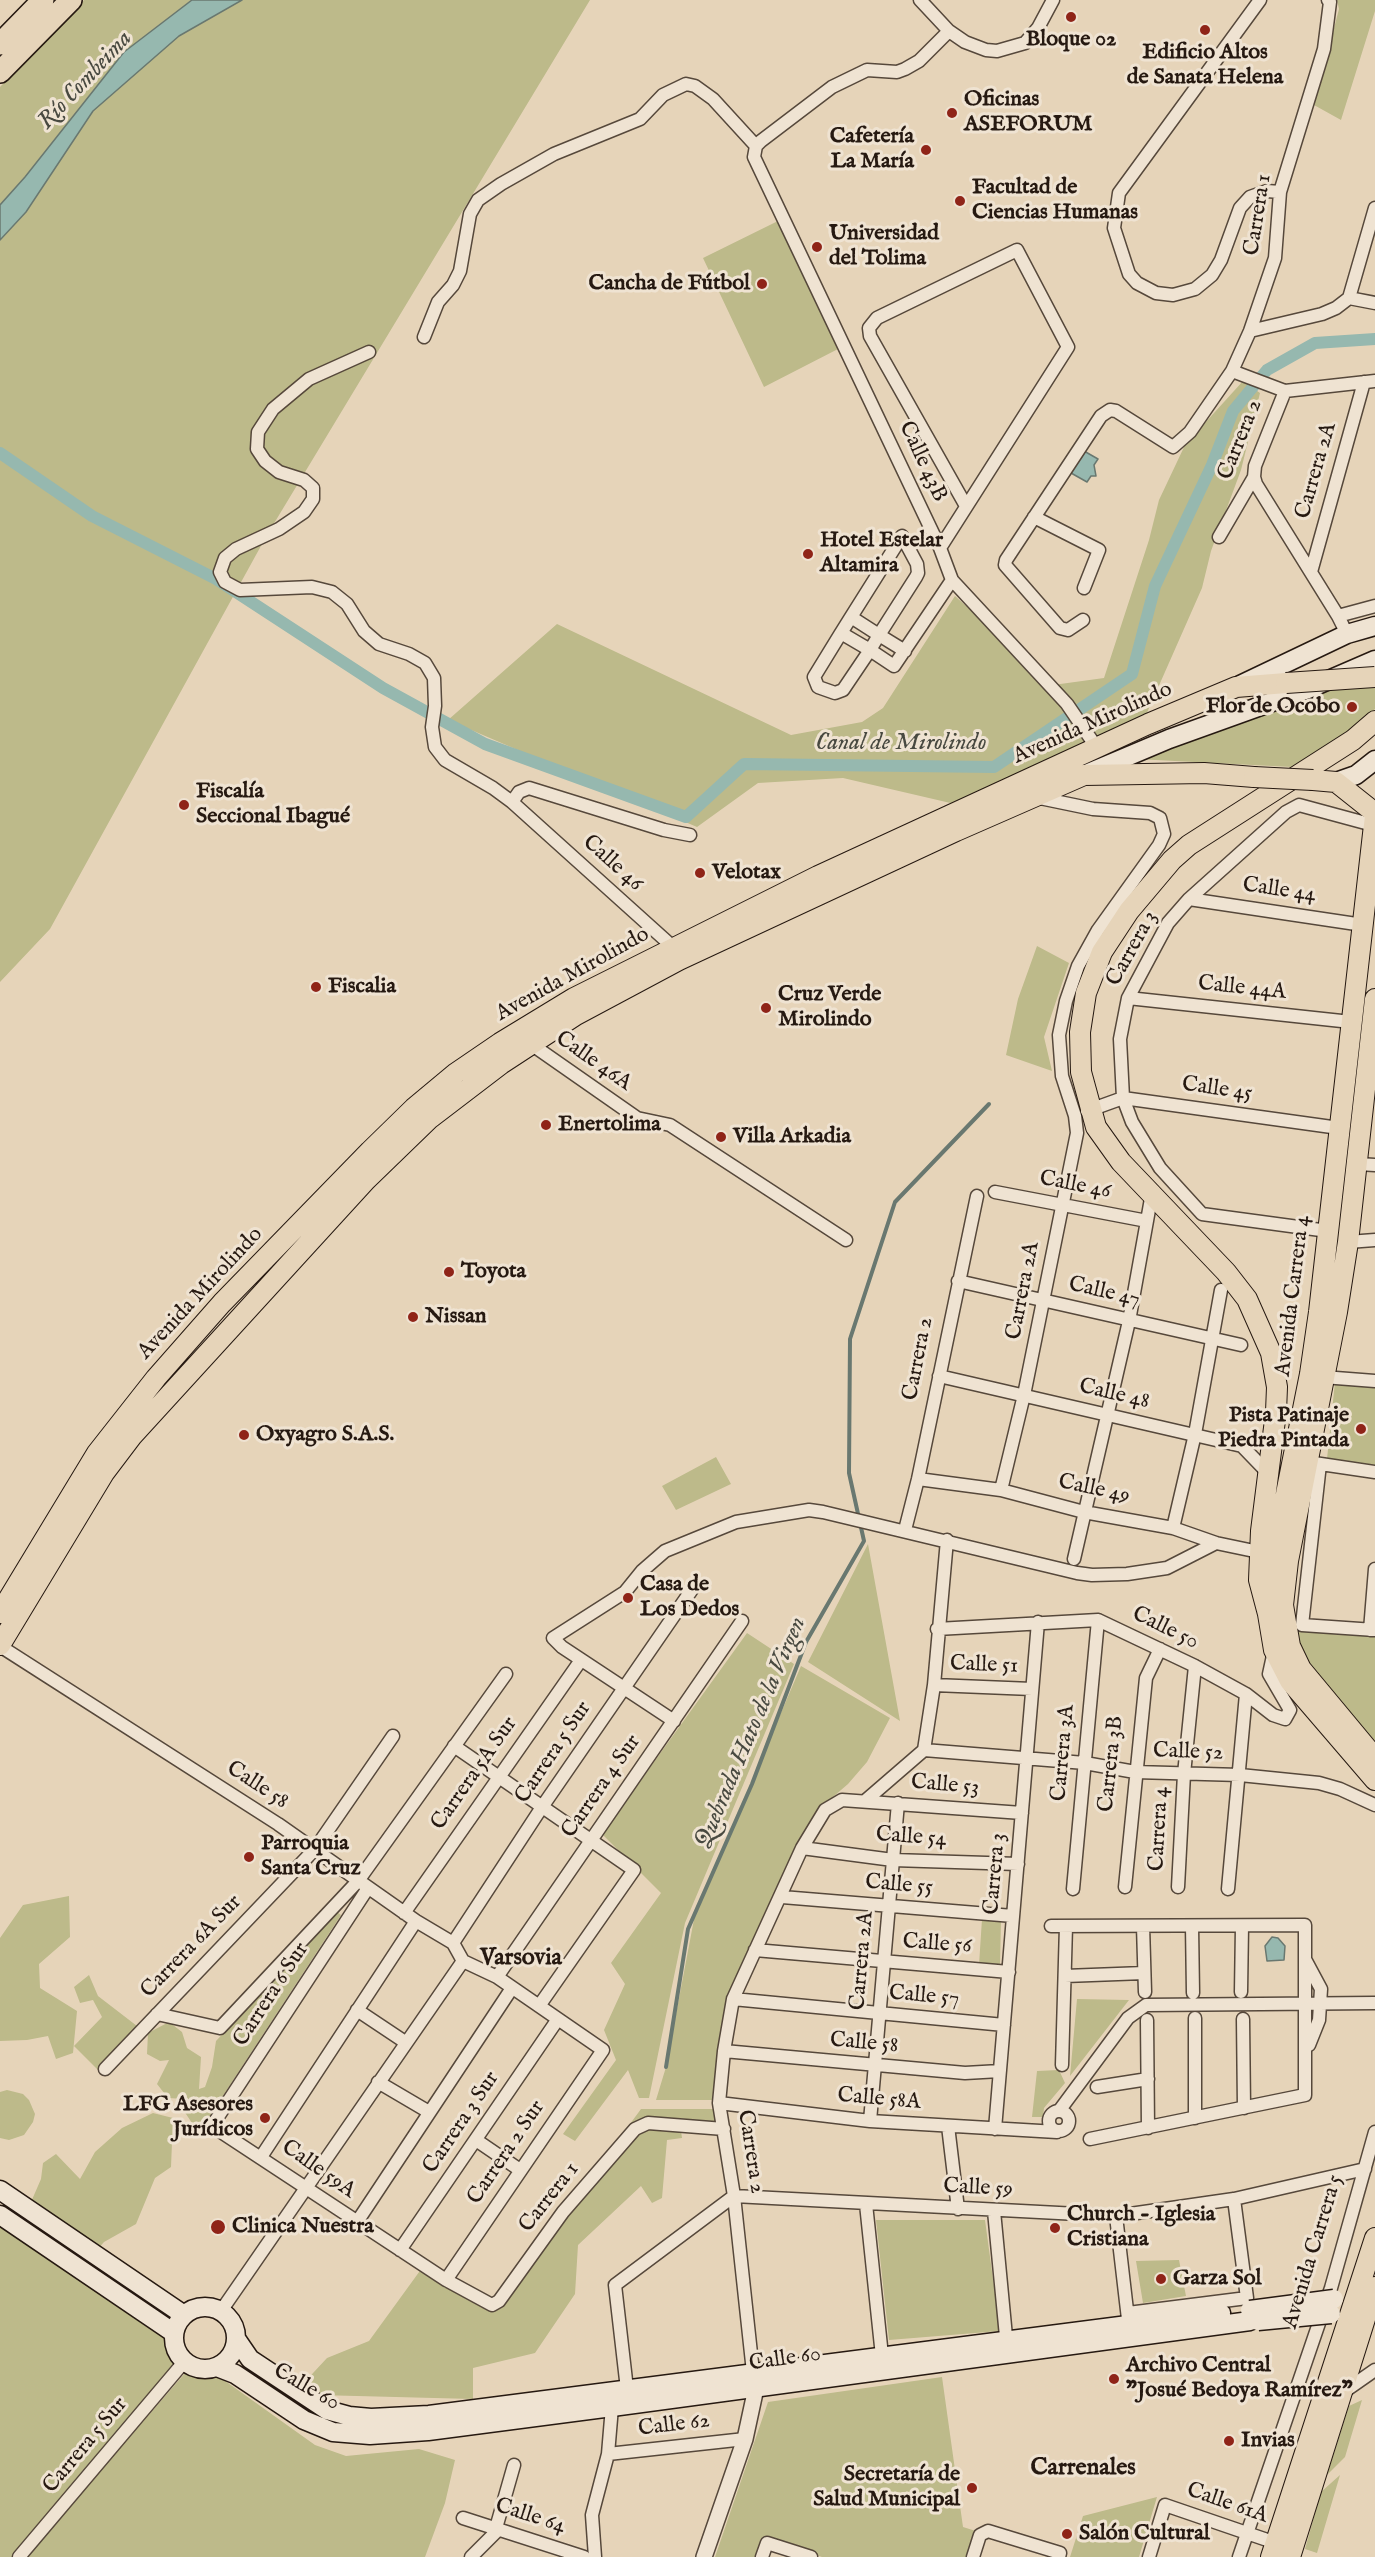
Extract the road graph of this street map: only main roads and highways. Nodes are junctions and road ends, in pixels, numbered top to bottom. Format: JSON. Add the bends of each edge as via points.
{"nodes":[{"id":1,"x":43,"y":0,"type":"edge"},
{"id":2,"x":70,"y":0,"type":"edge"},
{"id":3,"x":0,"y":44,"type":"edge"},
{"id":4,"x":0,"y":72,"type":"edge"},
{"id":5,"x":1375,"y":626,"type":"edge"},
{"id":6,"x":1375,"y":660,"type":"edge"},
{"id":7,"x":1375,"y":677,"type":"edge"},
{"id":8,"x":1236,"y":687,"type":"junction"},
{"id":9,"x":1375,"y":721,"type":"edge"},
{"id":10,"x":1375,"y":760,"type":"edge"},
{"id":11,"x":1084,"y":775,"type":"junction"},
{"id":12,"x":1336,"y":782,"type":"junction"},
{"id":13,"x":1374,"y":818,"type":"edge"},
{"id":14,"x":676,"y":953,"type":"junction"},
{"id":15,"x":1375,"y":999,"type":"edge"},
{"id":16,"x":1371,"y":1079,"type":"edge"},
{"id":17,"x":1366,"y":1165,"type":"edge"},
{"id":18,"x":1273,"y":1558,"type":"junction"},
{"id":19,"x":0,"y":1613,"type":"edge"},
{"id":20,"x":0,"y":1645,"type":"edge"},
{"id":21,"x":1375,"y":1758,"type":"edge"},
{"id":22,"x":1375,"y":1780,"type":"edge"},
{"id":23,"x":0,"y":2190,"type":"edge"},
{"id":24,"x":0,"y":2215,"type":"edge"},
{"id":25,"x":1375,"y":2238,"type":"edge"},
{"id":26,"x":1367,"y":2303,"type":"edge"},
{"id":27,"x":1249,"y":2310,"type":"junction"},
{"id":28,"x":184,"y":2315,"type":"junction"},
{"id":29,"x":174,"y":2333,"type":"junction"},
{"id":30,"x":237,"y":2340,"type":"junction"},
{"id":31,"x":1007,"y":2347,"type":"junction"},
{"id":32,"x":218,"y":2367,"type":"junction"},
{"id":33,"x":755,"y":2380,"type":"junction"},
{"id":34,"x":1273,"y":2550,"type":"edge"},
{"id":35,"x":1290,"y":2557,"type":"edge"}],
"edges":[{"from":1,"to":3,"type":"highway"},
{"from":2,"to":4,"type":"highway"},
{"from":5,"to":8,"type":"main road","via":[[1347,634]]},
{"from":6,"to":11,"type":"main road"},
{"from":7,"to":8,"type":"main road","name":"Avenida Mirolindo","bridge":true},
{"from":8,"to":14,"type":"main road","name":"Avenida Mirolindo","via":[[1097,747],[741,914]]},
{"from":9,"to":18,"type":"main road","via":[[1353,740],[1189,845],[1172,860],[1129,911],[1102,952],[1086,993],[1079,1052],[1082,1113],[1226,1272],[1247,1299],[1271,1353],[1277,1388],[1269,1477]]},
{"from":10,"to":12,"type":"main road","via":[[1356,775]]},
{"from":11,"to":12,"type":"main road","name":"Avenida Mirolindo","bridge":true,"via":[[1204,773]]},
{"from":11,"to":14,"type":"main road","name":"Avenida Mirolindo"},
{"from":12,"to":13,"type":"main road"},
{"from":13,"to":18,"type":"main road","name":"Avenida Carrera 4","via":[[1310,1374]]},
{"from":14,"to":19,"type":"main road","name":"Avenida Mirolindo","via":[[574,998],[500,1042],[414,1108],[222,1303],[121,1421],[97,1453]]},
{"from":14,"to":20,"type":"main road","name":"Avenida Mirolindo","via":[[531,1044],[449,1103],[394,1151],[275,1276],[132,1436],[104,1473]]},
{"from":15,"to":16,"type":"main road","name":"Avenida Carrera 4"},
{"from":16,"to":17,"type":"main road","name":"Avenida Carrera 4"},
{"from":17,"to":18,"type":"main road","name":"Avenida Carrera 4","via":[[1323,1377],[1313,1463]]},
{"from":18,"to":21,"type":"main road","name":"Avenida Carrera 4","via":[[1290,1646],[1301,1669]]},
{"from":18,"to":22,"type":"main road","name":"Avenida Carrera 4","via":[[1268,1614],[1274,1650],[1301,1696]]},
{"from":23,"to":28,"type":"main road"},
{"from":24,"to":29,"type":"main road"},
{"from":25,"to":26,"type":"main road"},
{"from":26,"to":27,"type":"main road","name":"Calle 60","bridge":true},
{"from":26,"to":34,"type":"main road"},
{"from":26,"to":35,"type":"main road"},
{"from":27,"to":31,"type":"main road","name":"Calle 60"},
{"from":27,"to":31,"type":"main road","name":"Calle 60","via":[[1128,2319]]},
{"from":28,"to":29,"type":"main road"},
{"from":28,"to":30,"type":"main road","via":[[202,2307],[221,2311],[233,2323]]},
{"from":29,"to":32,"type":"main road","via":[[178,2354],[184,2362],[202,2370]]},
{"from":30,"to":32,"type":"main road","via":[[231,2357]]},
{"from":30,"to":33,"type":"main road","name":"Calle 60","via":[[250,2359],[327,2410],[371,2418],[429,2415],[627,2389]]},
{"from":31,"to":33,"type":"main road","name":"Calle 60"},
{"from":31,"to":33,"type":"main road","name":"Calle 60","via":[[882,2356]]},
{"from":32,"to":33,"type":"main road","name":"Calle 60","via":[[236,2374],[304,2420],[333,2432],[370,2435],[612,2407]]}]}
